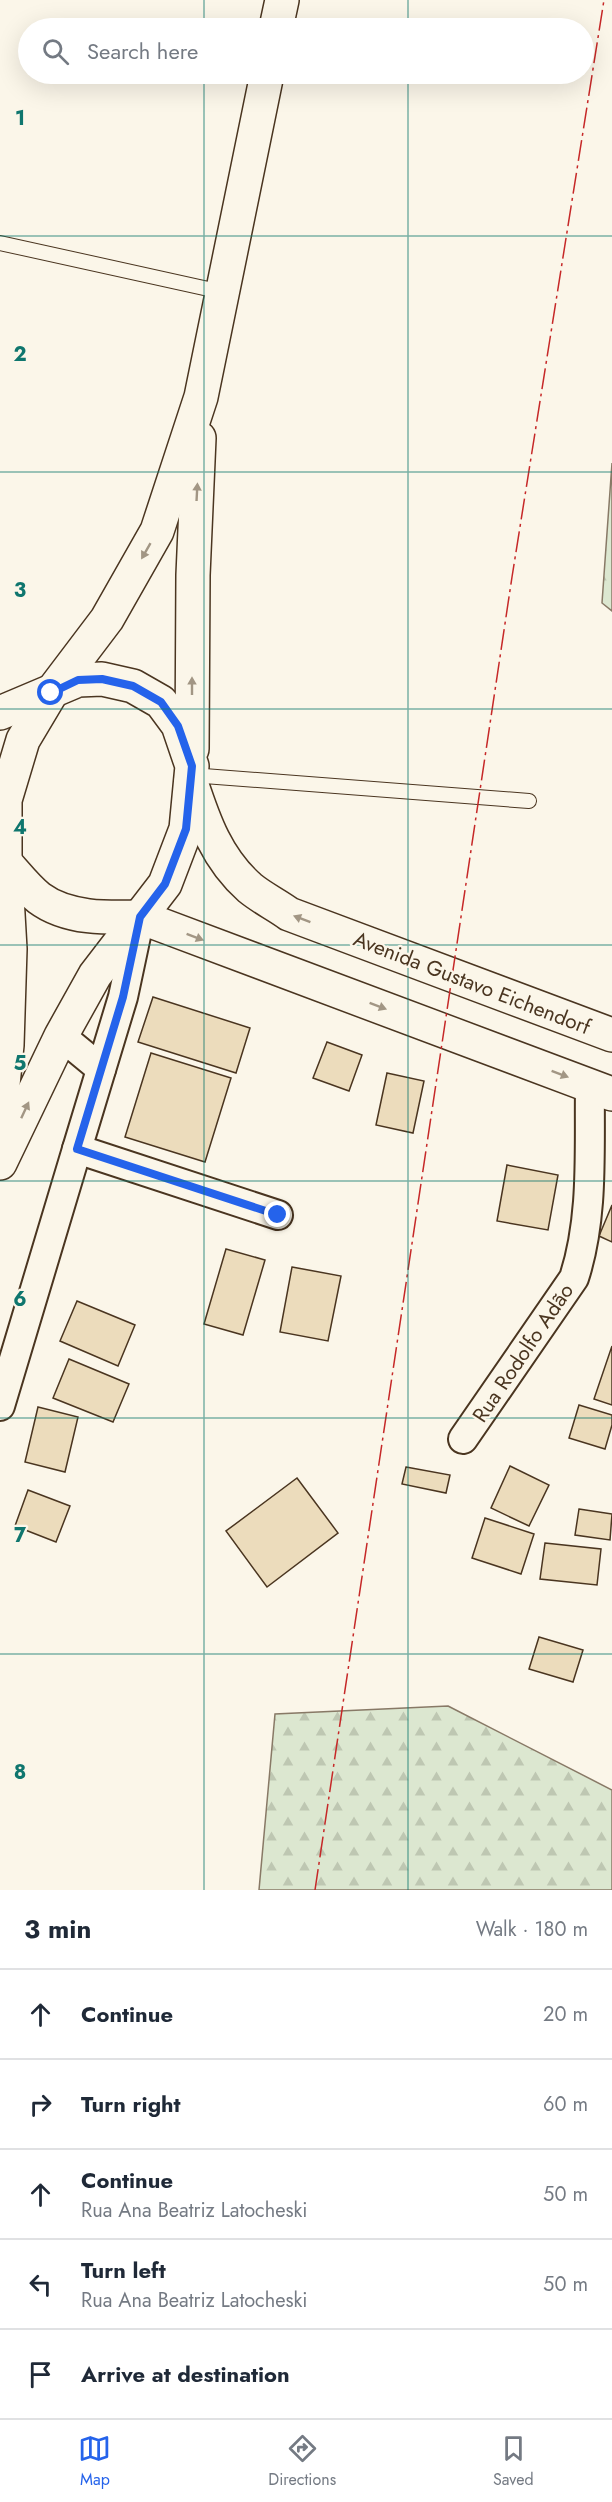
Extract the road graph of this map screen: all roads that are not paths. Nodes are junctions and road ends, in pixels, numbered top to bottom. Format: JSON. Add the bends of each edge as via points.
{"nodes":[{"id":1,"x":282,"y":0,"type":"edge"},
{"id":2,"x":278,"y":18,"type":"edge"},
{"id":3,"x":265,"y":84,"type":"edge"},
{"id":4,"x":0,"y":243,"type":"edge"},
{"id":5,"x":222,"y":292,"type":"junction"},
{"id":6,"x":201,"y":397,"type":"junction"},
{"id":7,"x":51,"y":693,"type":"junction"},
{"id":8,"x":0,"y":713,"type":"edge"},
{"id":9,"x":191,"y":774,"type":"junction"},
{"id":10,"x":529,"y":801,"type":"dead end"},
{"id":11,"x":3,"y":860,"type":"edge"},
{"id":12,"x":140,"y":917,"type":"junction"},
{"id":13,"x":612,"y":1035,"type":"edge"},
{"id":14,"x":61,"y":1036,"type":"junction"},
{"id":15,"x":101,"y":1069,"type":"junction"},
{"id":16,"x":601,"y":1090,"type":"edge"},
{"id":17,"x":0,"y":1114,"type":"edge"},
{"id":18,"x":77,"y":1149,"type":"junction"},
{"id":19,"x":0,"y":1163,"type":"edge"},
{"id":20,"x":278,"y":1215,"type":"dead end"},
{"id":21,"x":0,"y":1406,"type":"edge"},
{"id":22,"x":463,"y":1440,"type":"dead end"}],
"edges":[{"from":1,"to":2,"type":"main road"},
{"from":3,"to":5,"type":"main road"},
{"from":4,"to":5,"type":"lane"},
{"from":5,"to":6,"type":"main road"},
{"from":6,"to":7,"type":"main road","one_way":true,"via":[[157,531],[106,619]]},
{"from":9,"to":6,"type":"main road","one_way":true,"via":[[193,575]]},
{"from":7,"to":8,"type":"main road","name":"Avenida Gustavo Eichendorf"},
{"from":7,"to":9,"type":"main road","name":"Avenida Gustavo Eichendorf","via":[[78,680],[102,679],[133,686],[161,702],[178,726]]},
{"from":7,"to":11,"type":"main road","via":[[23,740],[5,800]]},
{"from":9,"to":10,"type":"lane"},
{"from":9,"to":12,"type":"main road","via":[[186,829],[165,884]]},
{"from":13,"to":9,"type":"main road","name":"Avenida Gustavo Eichendorf","one_way":true,"via":[[290,914],[250,888],[218,852],[206,827]]},
{"from":11,"to":12,"type":"main road","via":[[40,899],[76,915]]},
{"from":11,"to":17,"type":"main road","via":[[10,949]]},
{"from":12,"to":14,"type":"main road","via":[[95,975]]},
{"from":12,"to":15,"type":"street","via":[[123,997]]},
{"from":12,"to":16,"type":"main road","one_way":true},
{"from":14,"to":15,"type":"street"},
{"from":19,"to":14,"type":"main road","one_way":true},
{"from":15,"to":18,"type":"street"},
{"from":16,"to":22,"type":"street","name":"Rua Rodolfo Adão","via":[[583,1251],[574,1278]]},
{"from":18,"to":20,"type":"street"},
{"from":18,"to":21,"type":"street"}]}
